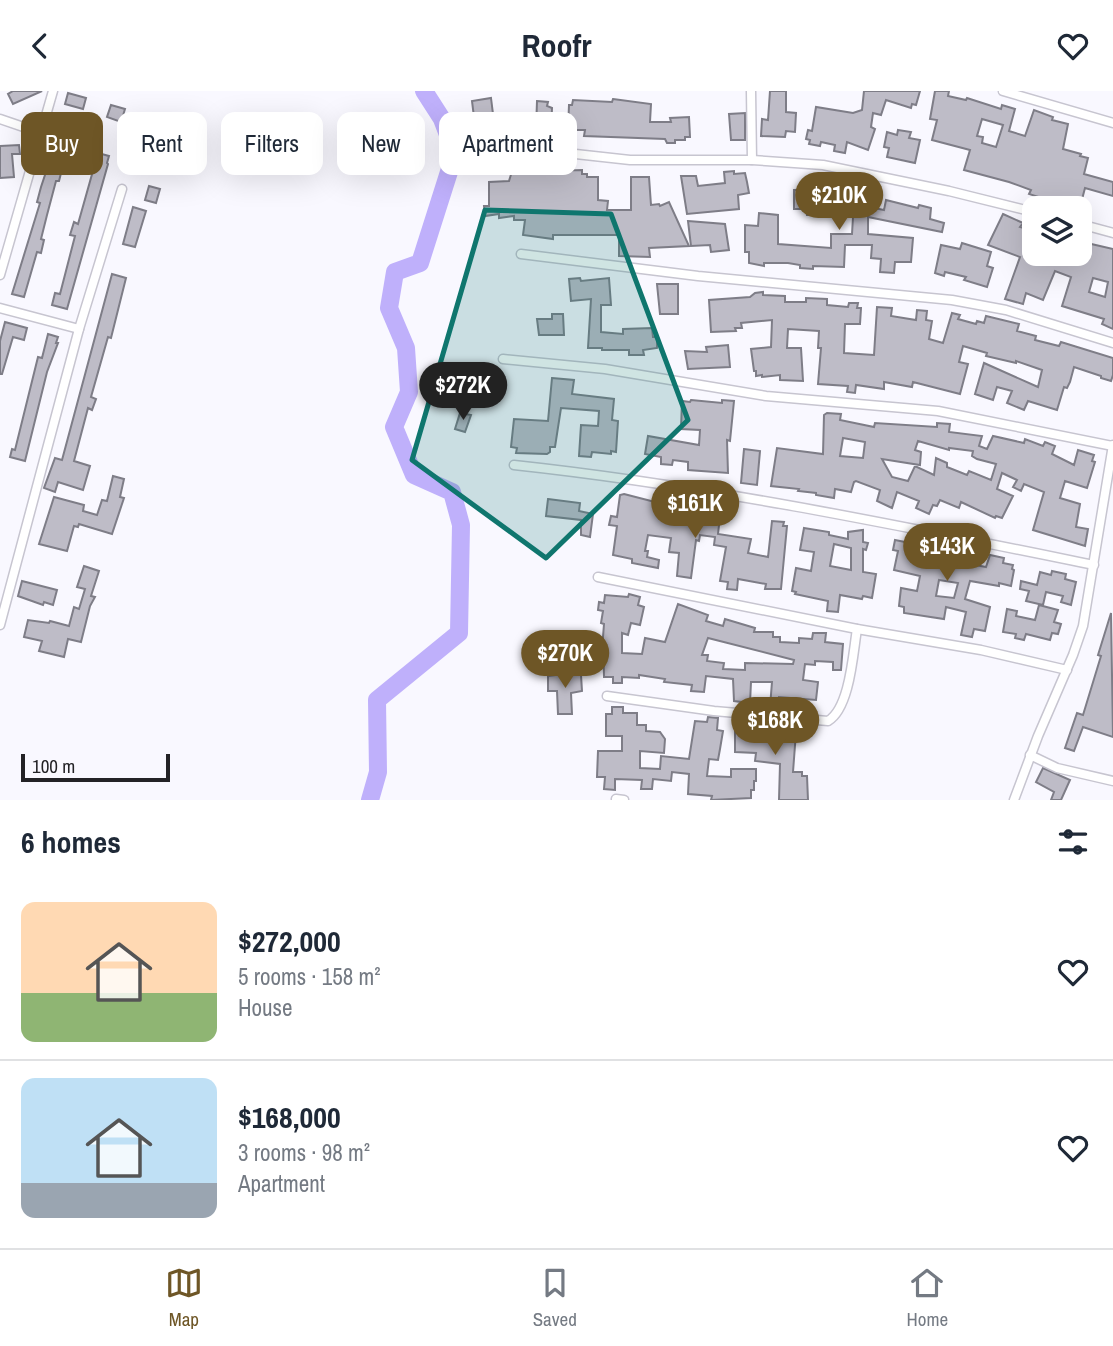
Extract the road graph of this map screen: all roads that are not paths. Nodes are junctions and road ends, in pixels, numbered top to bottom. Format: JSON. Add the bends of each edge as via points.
{"nodes":[{"id":1,"x":53,"y":91,"type":"edge"},
{"id":2,"x":751,"y":91,"type":"edge"},
{"id":3,"x":1003,"y":91,"type":"edge"},
{"id":4,"x":47,"y":112,"type":"edge"},
{"id":5,"x":0,"y":118,"type":"edge"},
{"id":6,"x":1113,"y":123,"type":"edge"},
{"id":7,"x":21,"y":126,"type":"edge"},
{"id":8,"x":577,"y":154,"type":"edge"},
{"id":9,"x":752,"y":160,"type":"junction"},
{"id":10,"x":29,"y":175,"type":"edge"},
{"id":11,"x":122,"y":189,"type":"dead end"},
{"id":12,"x":1022,"y":209,"type":"edge"},
{"id":13,"x":1092,"y":227,"type":"edge"},
{"id":14,"x":1113,"y":233,"type":"edge"},
{"id":15,"x":521,"y":254,"type":"dead end"},
{"id":16,"x":0,"y":275,"type":"edge"},
{"id":17,"x":0,"y":308,"type":"edge"},
{"id":18,"x":79,"y":329,"type":"junction"},
{"id":19,"x":1113,"y":343,"type":"edge"},
{"id":20,"x":503,"y":359,"type":"dead end"},
{"id":21,"x":1113,"y":445,"type":"edge"},
{"id":22,"x":514,"y":465,"type":"dead end"},
{"id":23,"x":1094,"y":565,"type":"junction"},
{"id":24,"x":598,"y":577,"type":"dead end"},
{"id":25,"x":0,"y":625,"type":"edge"},
{"id":26,"x":857,"y":629,"type":"junction"},
{"id":27,"x":1067,"y":670,"type":"junction"},
{"id":28,"x":607,"y":696,"type":"dead end"},
{"id":29,"x":1030,"y":755,"type":"junction"},
{"id":30,"x":1113,"y":781,"type":"edge"},
{"id":31,"x":1014,"y":800,"type":"edge"}],
"edges":[{"from":1,"to":4,"type":"street"},
{"from":2,"to":9,"type":"street"},
{"from":3,"to":6,"type":"street"},
{"from":5,"to":7,"type":"street"},
{"from":8,"to":9,"type":"street","via":[[630,160]]},
{"from":9,"to":12,"type":"street","via":[[823,165]]},
{"from":10,"to":16,"type":"street"},
{"from":11,"to":18,"type":"street"},
{"from":13,"to":14,"type":"street"},
{"from":15,"to":19,"type":"street","via":[[952,300],[1006,310]]},
{"from":17,"to":18,"type":"street"},
{"from":18,"to":25,"type":"street"},
{"from":20,"to":21,"type":"street","via":[[605,369],[777,397],[938,411]]},
{"from":21,"to":23,"type":"street"},
{"from":22,"to":23,"type":"street","via":[[612,475]]},
{"from":23,"to":27,"type":"street","via":[[1083,626]]},
{"from":24,"to":26,"type":"street"},
{"from":26,"to":27,"type":"street"},
{"from":26,"to":28,"type":"street","via":[[843,701],[828,721]]},
{"from":27,"to":29,"type":"street"},
{"from":29,"to":30,"type":"street","via":[[1057,768]]},
{"from":29,"to":31,"type":"street"}]}
